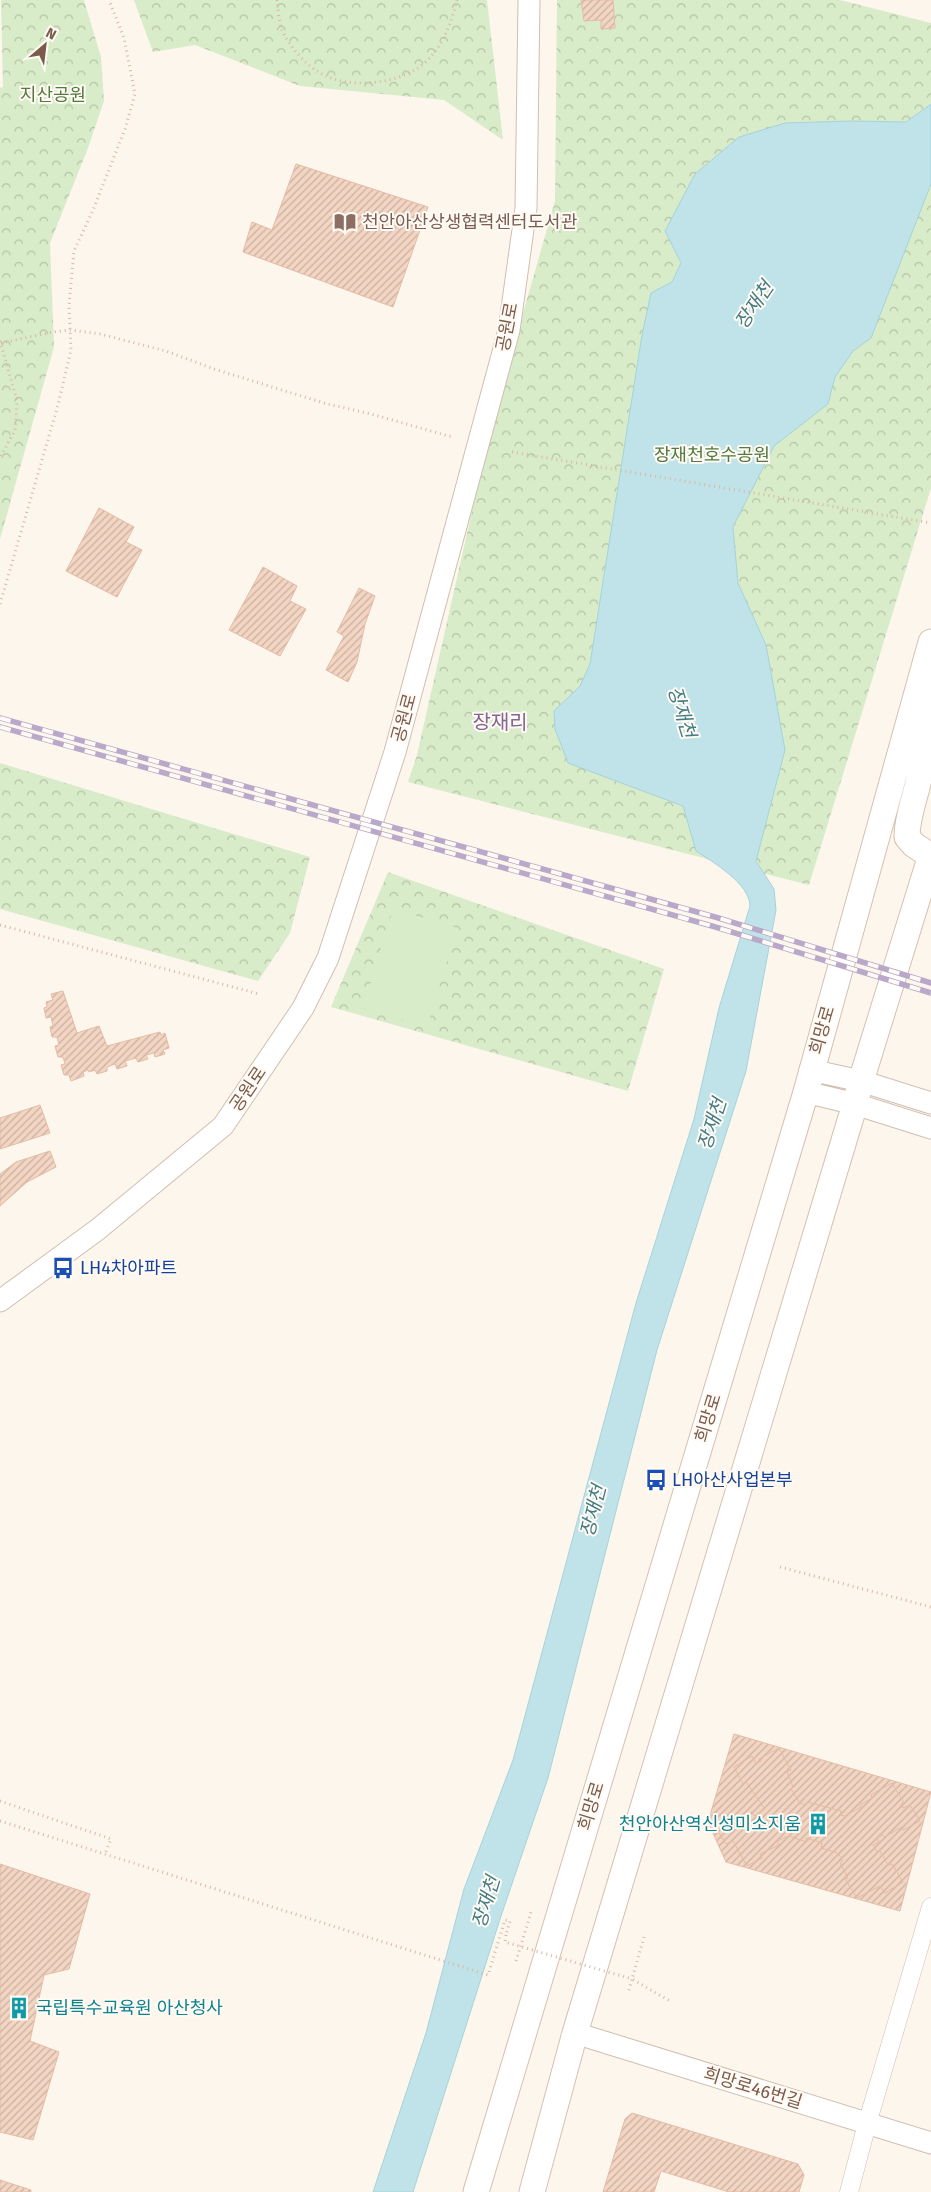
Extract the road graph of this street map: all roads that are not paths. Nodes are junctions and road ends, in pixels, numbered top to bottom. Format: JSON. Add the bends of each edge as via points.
{"nodes":[{"id":1,"x":529,"y":0,"type":"edge"},
{"id":2,"x":931,"y":642,"type":"edge"},
{"id":3,"x":924,"y":667,"type":"junction"},
{"id":4,"x":931,"y":856,"type":"edge"},
{"id":5,"x":808,"y":1081,"type":"junction"},
{"id":6,"x":858,"y":1093,"type":"junction"},
{"id":7,"x":931,"y":1103,"type":"edge"},
{"id":8,"x":931,"y":1128,"type":"edge"},
{"id":9,"x":0,"y":1301,"type":"edge"},
{"id":10,"x":931,"y":1907,"type":"edge"},
{"id":11,"x":575,"y":2032,"type":"junction"},
{"id":12,"x":867,"y":2124,"type":"junction"},
{"id":13,"x":931,"y":2143,"type":"edge"},
{"id":14,"x":476,"y":2192,"type":"edge"},
{"id":15,"x":532,"y":2192,"type":"edge"},
{"id":16,"x":849,"y":2192,"type":"edge"}],
"edges":[{"from":1,"to":9,"type":"street","name":"공원로","via":[[526,208],[509,330],[395,752],[328,958],[303,1008],[223,1126],[97,1230]]},
{"from":2,"to":3,"type":"main road","name":"희망로"},
{"from":3,"to":4,"type":"main road","via":[[924,743],[907,837]]},
{"from":3,"to":5,"type":"main road","name":"희망로"},
{"from":4,"to":6,"type":"main road"},
{"from":5,"to":6,"type":"street"},
{"from":5,"to":14,"type":"main road","name":"희망로"},
{"from":6,"to":7,"type":"street"},
{"from":6,"to":8,"type":"street"},
{"from":6,"to":11,"type":"main road"},
{"from":10,"to":12,"type":"street"},
{"from":11,"to":12,"type":"street","name":"희망로46번길"},
{"from":11,"to":15,"type":"main road"},
{"from":12,"to":13,"type":"street","name":"희망로46번길"},
{"from":12,"to":16,"type":"street"}]}
